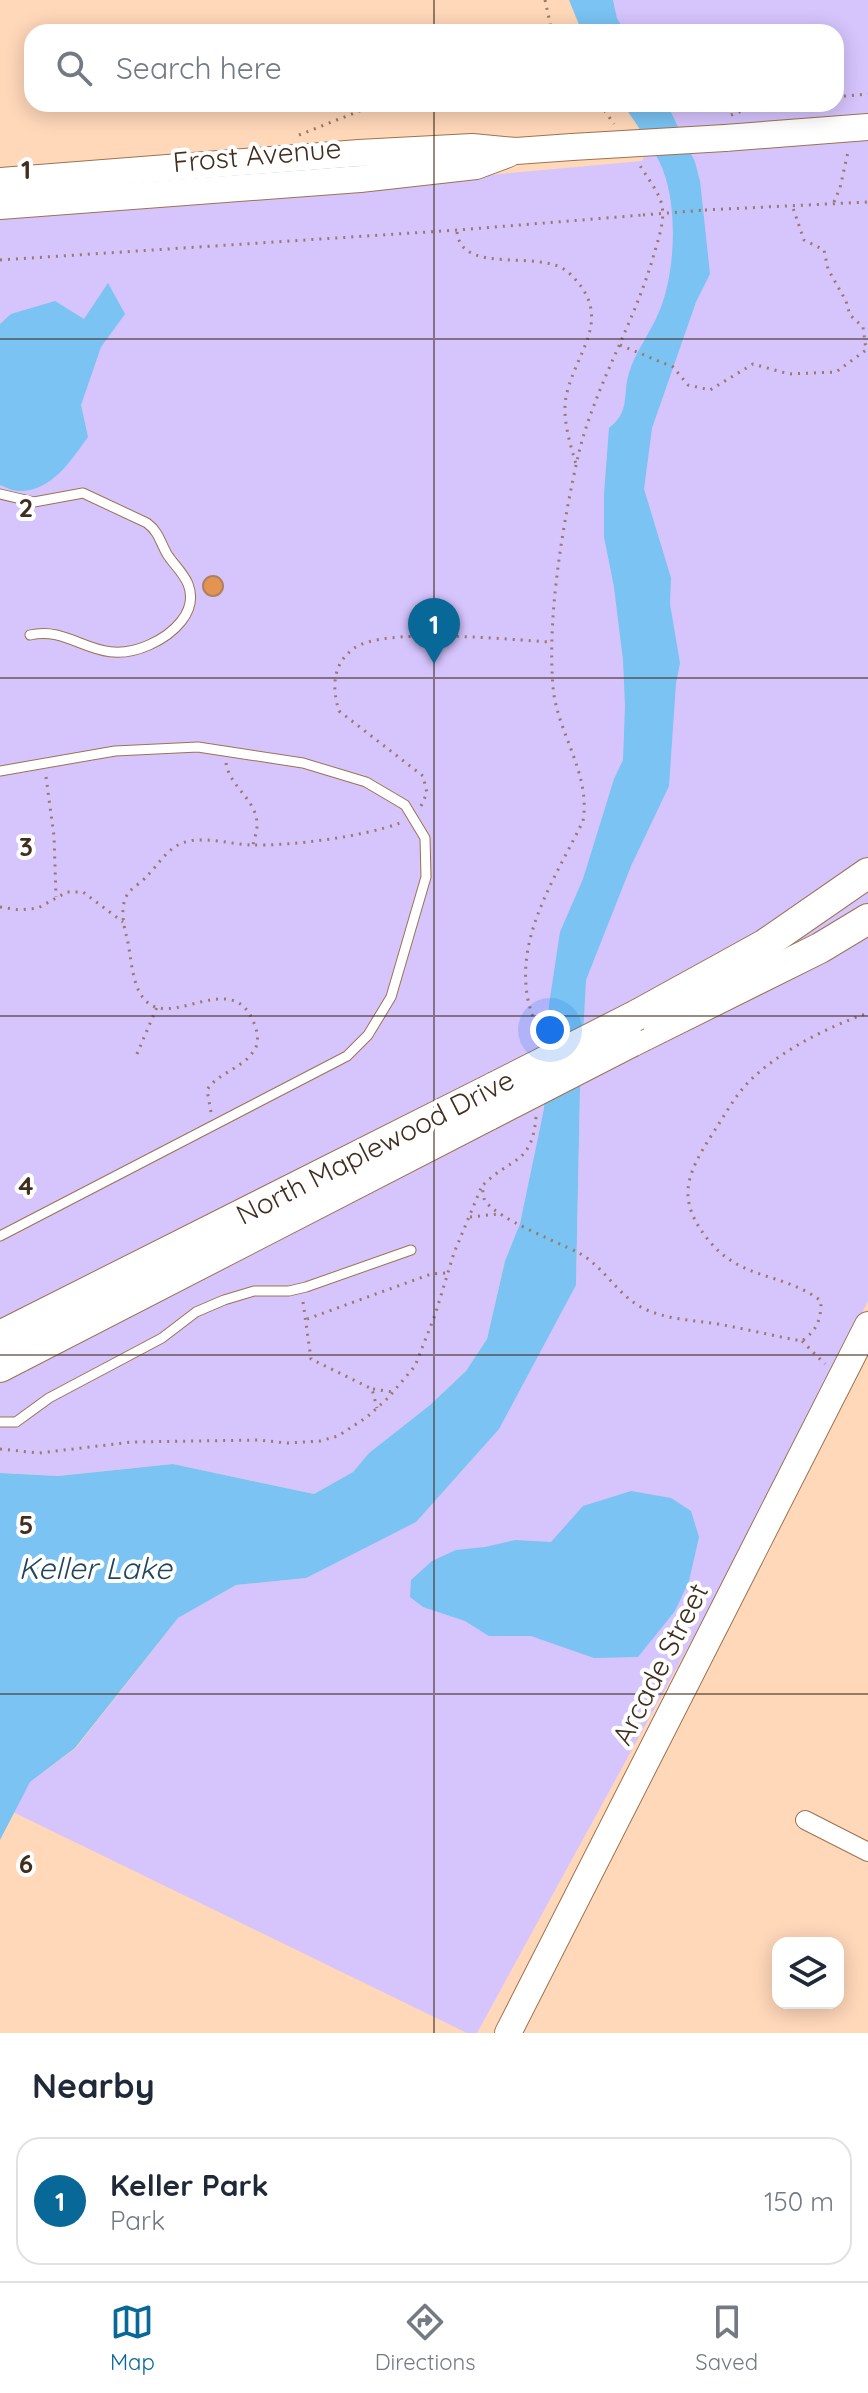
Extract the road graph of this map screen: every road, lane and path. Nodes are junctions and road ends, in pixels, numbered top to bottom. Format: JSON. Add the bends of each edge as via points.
{"nodes":[{"id":1,"x":545,"y":0,"type":"edge"},
{"id":2,"x":550,"y":24,"type":"edge"},
{"id":3,"x":868,"y":94,"type":"edge"},
{"id":4,"x":844,"y":96,"type":"edge"},
{"id":5,"x":357,"y":112,"type":"edge"},
{"id":6,"x":606,"y":112,"type":"edge"},
{"id":7,"x":749,"y":112,"type":"edge"},
{"id":8,"x":616,"y":127,"type":"dead end"},
{"id":9,"x":722,"y":128,"type":"junction"},
{"id":10,"x":861,"y":128,"type":"edge"},
{"id":11,"x":295,"y":137,"type":"dead end"},
{"id":12,"x":516,"y":151,"type":"junction"},
{"id":13,"x":638,"y":162,"type":"dead end"},
{"id":14,"x":0,"y":181,"type":"edge"},
{"id":15,"x":868,"y":202,"type":"edge"},
{"id":16,"x":833,"y":203,"type":"junction"},
{"id":17,"x":792,"y":205,"type":"junction"},
{"id":18,"x":0,"y":206,"type":"edge"},
{"id":19,"x":458,"y":230,"type":"junction"},
{"id":20,"x":0,"y":260,"type":"edge"},
{"id":21,"x":620,"y":345,"type":"junction"},
{"id":22,"x":576,"y":468,"type":"junction"},
{"id":23,"x":0,"y":494,"type":"edge"},
{"id":24,"x":30,"y":635,"type":"dead end"},
{"id":25,"x":224,"y":751,"type":"junction"},
{"id":26,"x":43,"y":763,"type":"junction"},
{"id":27,"x":0,"y":771,"type":"edge"},
{"id":28,"x":253,"y":845,"type":"dead end"},
{"id":29,"x":868,"y":873,"type":"edge"},
{"id":30,"x":56,"y":897,"type":"junction"},
{"id":31,"x":0,"y":907,"type":"edge"},
{"id":32,"x":868,"y":919,"type":"edge"},
{"id":33,"x":157,"y":1007,"type":"junction"},
{"id":34,"x":868,"y":1013,"type":"edge"},
{"id":35,"x":634,"y":1028,"type":"junction"},
{"id":36,"x":543,"y":1041,"type":"dead end"},
{"id":37,"x":137,"y":1054,"type":"dead end"},
{"id":38,"x":492,"y":1101,"type":"junction"},
{"id":39,"x":537,"y":1111,"type":"dead end"},
{"id":40,"x":212,"y":1127,"type":"junction"},
{"id":41,"x":483,"y":1185,"type":"junction"},
{"id":42,"x":500,"y":1214,"type":"junction"},
{"id":43,"x":470,"y":1217,"type":"junction"},
{"id":44,"x":0,"y":1236,"type":"edge"},
{"id":45,"x":411,"y":1250,"type":"dead end"},
{"id":46,"x":447,"y":1273,"type":"junction"},
{"id":47,"x":301,"y":1288,"type":"junction"},
{"id":48,"x":321,"y":1308,"type":"dead end"},
{"id":49,"x":322,"y":1313,"type":"junction"},
{"id":50,"x":306,"y":1319,"type":"junction"},
{"id":51,"x":868,"y":1325,"type":"edge"},
{"id":52,"x":0,"y":1336,"type":"edge"},
{"id":53,"x":802,"y":1341,"type":"junction"},
{"id":54,"x":0,"y":1367,"type":"edge"},
{"id":55,"x":829,"y":1368,"type":"dead end"},
{"id":56,"x":372,"y":1389,"type":"junction"},
{"id":57,"x":393,"y":1392,"type":"junction"},
{"id":58,"x":377,"y":1408,"type":"junction"},
{"id":59,"x":0,"y":1422,"type":"edge"},
{"id":60,"x":0,"y":1449,"type":"edge"},
{"id":61,"x":805,"y":1820,"type":"dead end"},
{"id":62,"x":868,"y":1852,"type":"edge"},
{"id":63,"x":508,"y":2033,"type":"edge"}],
"edges":[{"from":1,"to":2,"type":"path"},
{"from":3,"to":4,"type":"path"},
{"from":5,"to":11,"type":"path"},
{"from":6,"to":8,"type":"path"},
{"from":7,"to":9,"type":"path"},
{"from":9,"to":10,"type":"street","name":"Frost Avenue"},
{"from":9,"to":12,"type":"street","name":"Frost Avenue","bridge":true},
{"from":10,"to":16,"type":"path"},
{"from":12,"to":14,"type":"street","name":"Frost Avenue","via":[[472,147],[359,153]]},
{"from":12,"to":18,"type":"street","name":"Frost Avenue","via":[[476,166],[433,171]]},
{"from":13,"to":21,"type":"path","via":[[662,206],[660,229]]},
{"from":15,"to":16,"type":"path"},
{"from":16,"to":17,"type":"path"},
{"from":17,"to":19,"type":"path","bridge":true},
{"from":17,"to":21,"type":"path","via":[[804,240],[824,250],[850,315],[863,327],[866,350],[836,372],[789,374],[753,364],[710,390],[688,385],[673,367]]},
{"from":19,"to":20,"type":"path"},
{"from":19,"to":22,"type":"path","via":[[462,246],[473,255],[556,263],[570,274],[589,305],[590,333],[566,397]]},
{"from":21,"to":22,"type":"path"},
{"from":22,"to":36,"type":"path","via":[[551,642],[557,709],[574,752],[584,810],[540,907],[528,954],[528,1001]]},
{"from":23,"to":24,"type":"lane","via":[[34,502],[83,493],[147,523],[157,530],[189,587],[185,618],[148,646],[123,653],[99,651],[46,631]]},
{"from":25,"to":26,"type":"lane","via":[[115,751]]},
{"from":25,"to":28,"type":"path","via":[[231,780],[255,813]]},
{"from":25,"to":40,"type":"lane","via":[[303,763],[366,782],[405,805],[425,838],[426,877],[391,997],[368,1035],[347,1056]]},
{"from":26,"to":27,"type":"lane"},
{"from":26,"to":30,"type":"path","via":[[53,819]]},
{"from":29,"to":35,"type":"main road","name":"North Maplewood Drive"},
{"from":30,"to":31,"type":"path","via":[[38,908]]},
{"from":30,"to":33,"type":"path","via":[[83,892],[123,922],[142,996]]},
{"from":32,"to":35,"type":"main road","name":"North Maplewood Drive","via":[[820,948]]},
{"from":33,"to":37,"type":"path"},
{"from":33,"to":40,"type":"path","via":[[226,999],[252,1017],[256,1046],[207,1090]]},
{"from":34,"to":53,"type":"path","via":[[820,1032],[755,1076],[696,1159],[686,1193],[702,1232],[729,1261],[750,1272],[782,1278],[821,1301],[814,1332]]},
{"from":35,"to":38,"type":"main road","name":"North Maplewood Drive","bridge":true},
{"from":38,"to":52,"type":"main road","name":"North Maplewood Drive"},
{"from":38,"to":54,"type":"main road","name":"North Maplewood Drive"},
{"from":39,"to":41,"type":"path","via":[[527,1152]]},
{"from":40,"to":44,"type":"lane"},
{"from":41,"to":42,"type":"path","via":[[483,1198]]},
{"from":41,"to":43,"type":"path"},
{"from":42,"to":43,"type":"path"},
{"from":42,"to":53,"type":"path","via":[[583,1255],[644,1309],[679,1321]]},
{"from":43,"to":46,"type":"path"},
{"from":45,"to":47,"type":"lane"},
{"from":46,"to":49,"type":"path"},
{"from":46,"to":57,"type":"path","via":[[424,1348]]},
{"from":47,"to":50,"type":"path"},
{"from":47,"to":59,"type":"lane","via":[[254,1291],[196,1312],[162,1338],[49,1398],[16,1422]]},
{"from":48,"to":49,"type":"path"},
{"from":49,"to":50,"type":"path"},
{"from":50,"to":56,"type":"path","via":[[311,1359]]},
{"from":51,"to":63,"type":"street","name":"Arcade Street"},
{"from":53,"to":55,"type":"path"},
{"from":56,"to":57,"type":"path"},
{"from":56,"to":58,"type":"path"},
{"from":57,"to":58,"type":"path"},
{"from":58,"to":60,"type":"path","via":[[338,1436],[320,1441],[132,1442],[39,1453]]},
{"from":61,"to":62,"type":"street"}]}
